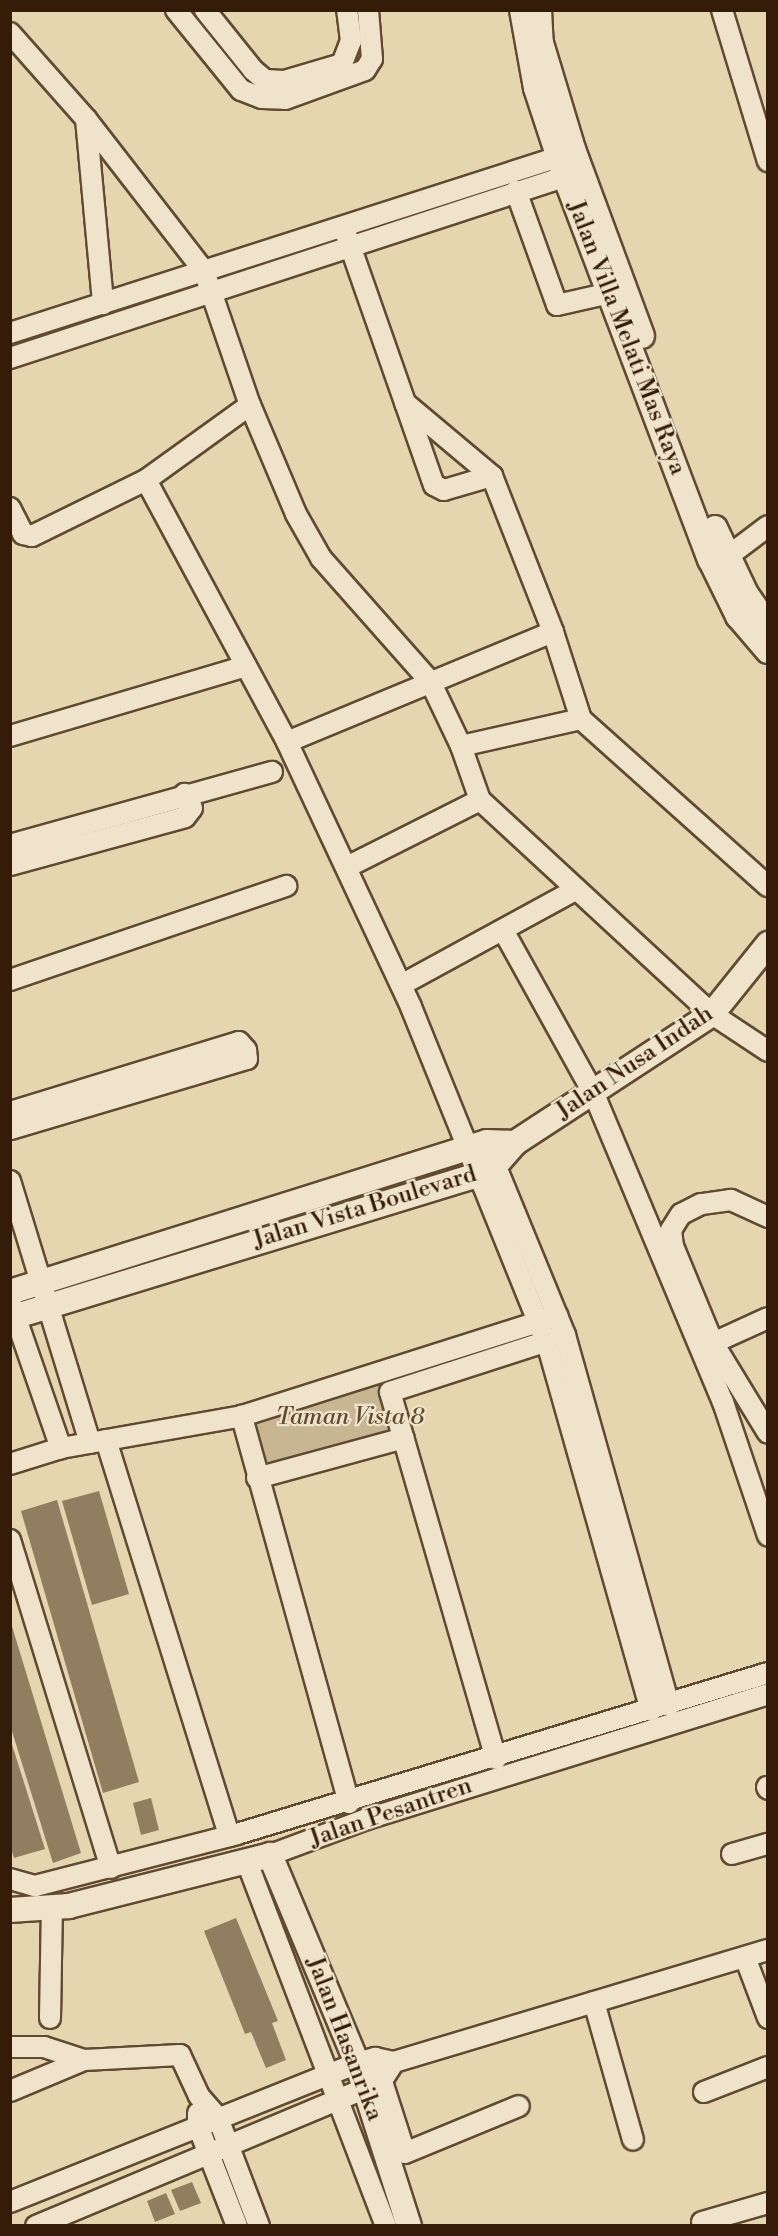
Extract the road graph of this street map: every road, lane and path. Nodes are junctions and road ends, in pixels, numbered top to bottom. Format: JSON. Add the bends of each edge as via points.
{"nodes":[{"id":1,"x":176,"y":10,"type":"edge"},
{"id":2,"x":205,"y":10,"type":"edge"},
{"id":3,"x":347,"y":10,"type":"edge"},
{"id":4,"x":369,"y":10,"type":"edge"},
{"id":5,"x":522,"y":10,"type":"edge"},
{"id":6,"x":539,"y":10,"type":"edge"},
{"id":7,"x":722,"y":10,"type":"edge"},
{"id":8,"x":14,"y":42,"type":"edge"},
{"id":9,"x":86,"y":119,"type":"junction"},
{"id":10,"x":768,"y":161,"type":"edge"},
{"id":11,"x":570,"y":164,"type":"junction"},
{"id":12,"x":516,"y":191,"type":"junction"},
{"id":13,"x":345,"y":226,"type":"junction"},
{"id":14,"x":349,"y":247,"type":"junction"},
{"id":15,"x":204,"y":272,"type":"junction"},
{"id":16,"x":617,"y":291,"type":"junction"},
{"id":17,"x":212,"y":293,"type":"junction"},
{"id":18,"x":103,"y":304,"type":"junction"},
{"id":19,"x":10,"y":333,"type":"edge"},
{"id":20,"x":10,"y":358,"type":"edge"},
{"id":21,"x":405,"y":404,"type":"junction"},
{"id":22,"x":250,"y":405,"type":"junction"},
{"id":23,"x":492,"y":476,"type":"junction"},
{"id":24,"x":146,"y":480,"type":"junction"},
{"id":25,"x":10,"y":508,"type":"edge"},
{"id":26,"x":768,"y":526,"type":"edge"},
{"id":27,"x":727,"y":556,"type":"junction"},
{"id":28,"x":768,"y":625,"type":"edge"},
{"id":29,"x":553,"y":632,"type":"junction"},
{"id":30,"x":768,"y":651,"type":"edge"},
{"id":31,"x":246,"y":666,"type":"junction"},
{"id":32,"x":430,"y":681,"type":"junction"},
{"id":33,"x":581,"y":719,"type":"junction"},
{"id":34,"x":10,"y":736,"type":"edge"},
{"id":35,"x":287,"y":742,"type":"junction"},
{"id":36,"x":461,"y":746,"type":"junction"},
{"id":37,"x":272,"y":772,"type":"dead end"},
{"id":38,"x":185,"y":794,"type":"junction"},
{"id":39,"x":480,"y":800,"type":"junction"},
{"id":40,"x":10,"y":845,"type":"edge"},
{"id":41,"x":10,"y":865,"type":"edge"},
{"id":42,"x":347,"y":867,"type":"junction"},
{"id":43,"x":286,"y":886,"type":"dead end"},
{"id":44,"x":768,"y":886,"type":"edge"},
{"id":45,"x":577,"y":890,"type":"junction"},
{"id":46,"x":503,"y":930,"type":"junction"},
{"id":47,"x":768,"y":944,"type":"edge"},
{"id":48,"x":10,"y":980,"type":"edge"},
{"id":49,"x":401,"y":985,"type":"junction"},
{"id":50,"x":712,"y":1014,"type":"junction"},
{"id":51,"x":768,"y":1051,"type":"edge"},
{"id":52,"x":594,"y":1094,"type":"junction"},
{"id":53,"x":10,"y":1112,"type":"edge"},
{"id":54,"x":10,"y":1128,"type":"edge"},
{"id":55,"x":515,"y":1143,"type":"junction"},
{"id":56,"x":477,"y":1146,"type":"junction"},
{"id":57,"x":486,"y":1170,"type":"junction"},
{"id":58,"x":10,"y":1181,"type":"edge"},
{"id":59,"x":768,"y":1217,"type":"edge"},
{"id":60,"x":39,"y":1282,"type":"junction"},
{"id":61,"x":10,"y":1292,"type":"edge"},
{"id":62,"x":47,"y":1307,"type":"junction"},
{"id":63,"x":12,"y":1312,"type":"edge"},
{"id":64,"x":558,"y":1316,"type":"junction"},
{"id":65,"x":768,"y":1318,"type":"edge"},
{"id":66,"x":539,"y":1324,"type":"junction"},
{"id":67,"x":565,"y":1335,"type":"junction"},
{"id":68,"x":547,"y":1343,"type":"junction"},
{"id":69,"x":713,"y":1343,"type":"junction"},
{"id":70,"x":242,"y":1416,"type":"junction"},
{"id":71,"x":768,"y":1433,"type":"edge"},
{"id":72,"x":404,"y":1438,"type":"junction"},
{"id":73,"x":98,"y":1441,"type":"junction"},
{"id":74,"x":61,"y":1449,"type":"junction"},
{"id":75,"x":10,"y":1464,"type":"edge"},
{"id":76,"x":257,"y":1478,"type":"junction"},
{"id":77,"x":768,"y":1536,"type":"edge"},
{"id":78,"x":10,"y":1540,"type":"edge"},
{"id":79,"x":768,"y":1673,"type":"edge"},
{"id":80,"x":768,"y":1694,"type":"edge"},
{"id":81,"x":660,"y":1708,"type":"junction"},
{"id":82,"x":496,"y":1758,"type":"junction"},
{"id":83,"x":349,"y":1803,"type":"junction"},
{"id":84,"x":229,"y":1836,"type":"junction"},
{"id":85,"x":768,"y":1844,"type":"edge"},
{"id":86,"x":732,"y":1854,"type":"dead end"},
{"id":87,"x":270,"y":1855,"type":"junction"},
{"id":88,"x":111,"y":1868,"type":"junction"},
{"id":89,"x":250,"y":1870,"type":"dead end"},
{"id":90,"x":10,"y":1879,"type":"edge"},
{"id":91,"x":52,"y":1907,"type":"junction"},
{"id":92,"x":10,"y":1910,"type":"edge"},
{"id":93,"x":768,"y":1950,"type":"edge"},
{"id":94,"x":745,"y":1957,"type":"junction"},
{"id":95,"x":594,"y":2002,"type":"junction"},
{"id":96,"x":50,"y":2018,"type":"dead end"},
{"id":97,"x":768,"y":2018,"type":"edge"},
{"id":98,"x":10,"y":2048,"type":"edge"},
{"id":99,"x":84,"y":2060,"type":"junction"},
{"id":100,"x":375,"y":2061,"type":"junction"},
{"id":101,"x":768,"y":2067,"type":"edge"},
{"id":102,"x":329,"y":2076,"type":"junction"},
{"id":103,"x":372,"y":2085,"type":"junction"},
{"id":104,"x":10,"y":2091,"type":"edge"},
{"id":105,"x":704,"y":2092,"type":"dead end"},
{"id":106,"x":199,"y":2096,"type":"junction"},
{"id":107,"x":339,"y":2098,"type":"junction"},
{"id":108,"x":519,"y":2106,"type":"dead end"},
{"id":109,"x":218,"y":2118,"type":"junction"},
{"id":110,"x":198,"y":2126,"type":"junction"},
{"id":111,"x":633,"y":2140,"type":"dead end"},
{"id":112,"x":230,"y":2148,"type":"junction"},
{"id":113,"x":209,"y":2157,"type":"junction"},
{"id":114,"x":10,"y":2202,"type":"edge"},
{"id":115,"x":768,"y":2203,"type":"edge"},
{"id":116,"x":702,"y":2222,"type":"dead end"},
{"id":117,"x":36,"y":2226,"type":"edge"},
{"id":118,"x":237,"y":2226,"type":"edge"},
{"id":119,"x":259,"y":2226,"type":"edge"},
{"id":120,"x":386,"y":2226,"type":"edge"},
{"id":121,"x":409,"y":2226,"type":"edge"}],
"edges":[{"from":1,"to":4,"type":"street","via":[[241,90],[262,98],[285,99],[365,70],[372,59]]},
{"from":2,"to":3,"type":"street","via":[[265,80],[284,81],[342,64],[351,41]]},
{"from":5,"to":11,"type":"street","name":"Jalan Villa Melati Mas Raya","via":[[536,88]]},
{"from":6,"to":11,"type":"street","name":"Jalan Villa Melati Mas Raya","via":[[541,43]]},
{"from":7,"to":10,"type":"street"},
{"from":8,"to":9,"type":"street"},
{"from":9,"to":15,"type":"street"},
{"from":9,"to":18,"type":"street"},
{"from":11,"to":12,"type":"street"},
{"from":11,"to":13,"type":"street"},
{"from":11,"to":16,"type":"street","name":"Jalan Villa Melati Mas Raya"},
{"from":12,"to":14,"type":"street"},
{"from":12,"to":16,"type":"street","via":[[557,304]]},
{"from":13,"to":14,"type":"street"},
{"from":13,"to":15,"type":"street"},
{"from":14,"to":17,"type":"street"},
{"from":14,"to":21,"type":"street"},
{"from":15,"to":17,"type":"street"},
{"from":15,"to":18,"type":"street"},
{"from":16,"to":27,"type":"street","name":"Jalan Villa Melati Mas Raya"},
{"from":16,"to":30,"type":"street","name":"Jalan Villa Melati Mas Raya","via":[[710,559],[738,616]]},
{"from":17,"to":20,"type":"street"},
{"from":17,"to":22,"type":"street"},
{"from":18,"to":19,"type":"street"},
{"from":21,"to":23,"type":"street"},
{"from":21,"to":23,"type":"street","via":[[439,489]]},
{"from":22,"to":24,"type":"street"},
{"from":22,"to":32,"type":"street","via":[[296,514],[321,558]]},
{"from":23,"to":29,"type":"street"},
{"from":24,"to":25,"type":"street","via":[[32,536],[23,534]]},
{"from":24,"to":31,"type":"street"},
{"from":26,"to":27,"type":"street"},
{"from":27,"to":28,"type":"street","name":"Jalan Villa Melati Mas Raya"},
{"from":29,"to":32,"type":"street"},
{"from":29,"to":33,"type":"street"},
{"from":31,"to":34,"type":"street"},
{"from":31,"to":35,"type":"street"},
{"from":32,"to":35,"type":"street"},
{"from":32,"to":36,"type":"street"},
{"from":33,"to":36,"type":"street"},
{"from":33,"to":44,"type":"street"},
{"from":35,"to":42,"type":"street"},
{"from":36,"to":39,"type":"street"},
{"from":37,"to":38,"type":"street"},
{"from":38,"to":40,"type":"street"},
{"from":38,"to":41,"type":"street","via":[[192,808],[185,817]]},
{"from":39,"to":42,"type":"street"},
{"from":39,"to":45,"type":"street"},
{"from":42,"to":49,"type":"street"},
{"from":43,"to":48,"type":"street"},
{"from":45,"to":46,"type":"street"},
{"from":45,"to":50,"type":"street"},
{"from":46,"to":49,"type":"street"},
{"from":46,"to":52,"type":"street"},
{"from":47,"to":50,"type":"street","name":"Jalan Nusa Indah"},
{"from":49,"to":56,"type":"street"},
{"from":50,"to":51,"type":"street"},
{"from":50,"to":52,"type":"street","name":"Jalan Nusa Indah"},
{"from":52,"to":55,"type":"street","name":"Jalan Nusa Indah"},
{"from":52,"to":77,"type":"street","via":[[723,1402]]},
{"from":53,"to":54,"type":"street","via":[[239,1042],[246,1050],[247,1059]]},
{"from":55,"to":56,"type":"street","name":"Jalan Vista Boulevard"},
{"from":55,"to":57,"type":"street","name":"Jalan Vista Boulevard"},
{"from":56,"to":57,"type":"street"},
{"from":56,"to":60,"type":"street","name":"Jalan Vista Boulevard"},
{"from":57,"to":62,"type":"street","name":"Jalan Vista Boulevard"},
{"from":57,"to":64,"type":"street"},
{"from":57,"to":66,"type":"street"},
{"from":58,"to":60,"type":"street"},
{"from":59,"to":69,"type":"street","via":[[731,1200],[701,1204],[681,1214],[671,1230],[673,1246]]},
{"from":60,"to":61,"type":"street","name":"Jalan Vista Boulevard"},
{"from":60,"to":62,"type":"street"},
{"from":62,"to":63,"type":"street","name":"Jalan Vista Boulevard"},
{"from":62,"to":73,"type":"street"},
{"from":63,"to":74,"type":"street"},
{"from":64,"to":66,"type":"street"},
{"from":64,"to":67,"type":"street"},
{"from":65,"to":69,"type":"street"},
{"from":66,"to":68,"type":"street"},
{"from":66,"to":70,"type":"street"},
{"from":67,"to":68,"type":"street"},
{"from":67,"to":81,"type":"street"},
{"from":68,"to":72,"type":"street","via":[[392,1389]]},
{"from":68,"to":81,"type":"street"},
{"from":69,"to":71,"type":"street"},
{"from":70,"to":73,"type":"street"},
{"from":70,"to":76,"type":"street"},
{"from":72,"to":76,"type":"street"},
{"from":72,"to":82,"type":"street"},
{"from":73,"to":74,"type":"street"},
{"from":73,"to":84,"type":"street"},
{"from":74,"to":75,"type":"street"},
{"from":76,"to":83,"type":"street"},
{"from":78,"to":88,"type":"street"},
{"from":79,"to":81,"type":"street"},
{"from":80,"to":87,"type":"street","name":"Jalan Pesantren","via":[[367,1819]]},
{"from":81,"to":82,"type":"street"},
{"from":82,"to":83,"type":"street"},
{"from":83,"to":84,"type":"street"},
{"from":84,"to":88,"type":"street"},
{"from":85,"to":86,"type":"street"},
{"from":87,"to":91,"type":"street","name":"Jalan Pesantren"},
{"from":87,"to":100,"type":"street","name":"Jalan Hasanrika"},
{"from":88,"to":90,"type":"street","via":[[35,1886]]},
{"from":89,"to":102,"type":"street"},
{"from":91,"to":92,"type":"street","name":"Jalan Pesantren"},
{"from":91,"to":96,"type":"street"},
{"from":93,"to":94,"type":"street"},
{"from":94,"to":95,"type":"street"},
{"from":94,"to":97,"type":"street"},
{"from":95,"to":100,"type":"street"},
{"from":95,"to":111,"type":"street"},
{"from":98,"to":99,"type":"street","via":[[44,2048]]},
{"from":99,"to":104,"type":"street"},
{"from":99,"to":106,"type":"street","via":[[174,2053],[184,2060]]},
{"from":100,"to":102,"type":"street"},
{"from":100,"to":103,"type":"street","name":"Jalan Hasanrika"},
{"from":100,"to":103,"type":"street"},
{"from":101,"to":105,"type":"street"},
{"from":102,"to":107,"type":"street"},
{"from":102,"to":109,"type":"street"},
{"from":103,"to":107,"type":"street"},
{"from":103,"to":108,"type":"street","via":[[405,2153]]},
{"from":103,"to":121,"type":"street","name":"Jalan Hasanrika"},
{"from":106,"to":109,"type":"street"},
{"from":106,"to":110,"type":"street"},
{"from":107,"to":112,"type":"street"},
{"from":107,"to":120,"type":"street"},
{"from":109,"to":110,"type":"street"},
{"from":109,"to":112,"type":"street"},
{"from":110,"to":113,"type":"street"},
{"from":110,"to":114,"type":"street"},
{"from":112,"to":113,"type":"street"},
{"from":112,"to":119,"type":"street"},
{"from":113,"to":117,"type":"street"},
{"from":113,"to":118,"type":"street"},
{"from":115,"to":116,"type":"street"}]}
